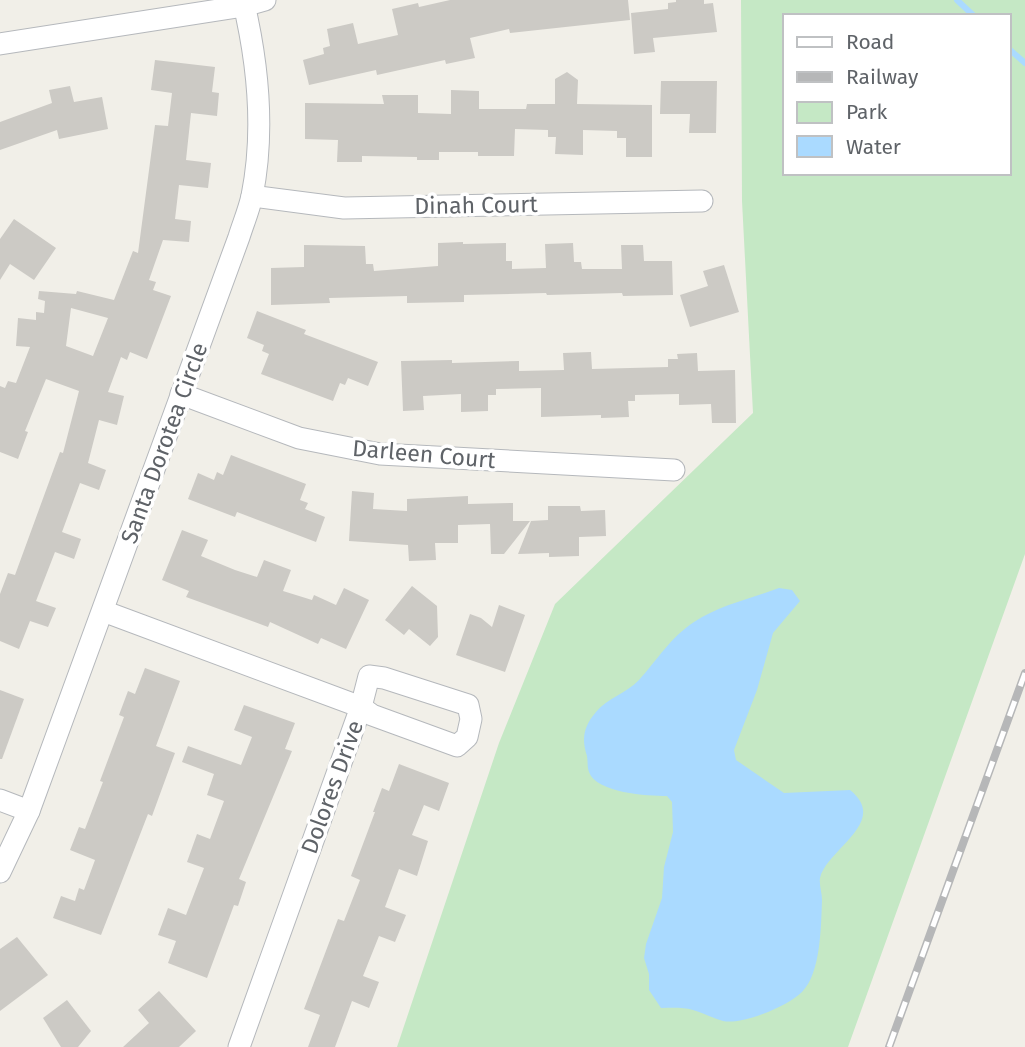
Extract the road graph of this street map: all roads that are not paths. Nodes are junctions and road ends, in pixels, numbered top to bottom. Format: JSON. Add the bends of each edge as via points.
{"nodes":[{"id":1,"x":265,"y":0,"type":"edge"},
{"id":2,"x":244,"y":3,"type":"edge"},
{"id":3,"x":0,"y":44,"type":"edge"},
{"id":4,"x":252,"y":196,"type":"junction"},
{"id":5,"x":702,"y":201,"type":"dead end"},
{"id":6,"x":181,"y":394,"type":"junction"},
{"id":7,"x":674,"y":470,"type":"dead end"},
{"id":8,"x":103,"y":611,"type":"junction"},
{"id":9,"x":361,"y":707,"type":"junction"},
{"id":10,"x":0,"y":800,"type":"edge"},
{"id":11,"x":29,"y":811,"type":"junction"},
{"id":12,"x":0,"y":872,"type":"edge"},
{"id":13,"x":239,"y":1047,"type":"edge"}],
"edges":[{"from":1,"to":2,"type":"street"},
{"from":2,"to":3,"type":"street"},
{"from":2,"to":4,"type":"street","name":"Santa Dorotea Circle","via":[[259,89]]},
{"from":4,"to":5,"type":"street","name":"Dinah Court","via":[[344,208]]},
{"from":4,"to":6,"type":"street","name":"Santa Dorotea Circle"},
{"from":6,"to":7,"type":"street","name":"Darleen Court","via":[[299,438],[380,454]]},
{"from":6,"to":8,"type":"street","name":"Santa Dorotea Circle"},
{"from":8,"to":9,"type":"street","name":"Dolores Drive"},
{"from":8,"to":11,"type":"street","name":"Santa Dorotea Circle"},
{"from":9,"to":9,"type":"street","via":[[457,746],[467,737],[471,719],[468,705],[369,676]]},
{"from":9,"to":13,"type":"street","name":"Dolores Drive"},
{"from":10,"to":11,"type":"street"},
{"from":11,"to":12,"type":"street","name":"Santa Dorotea Circle"}]}
